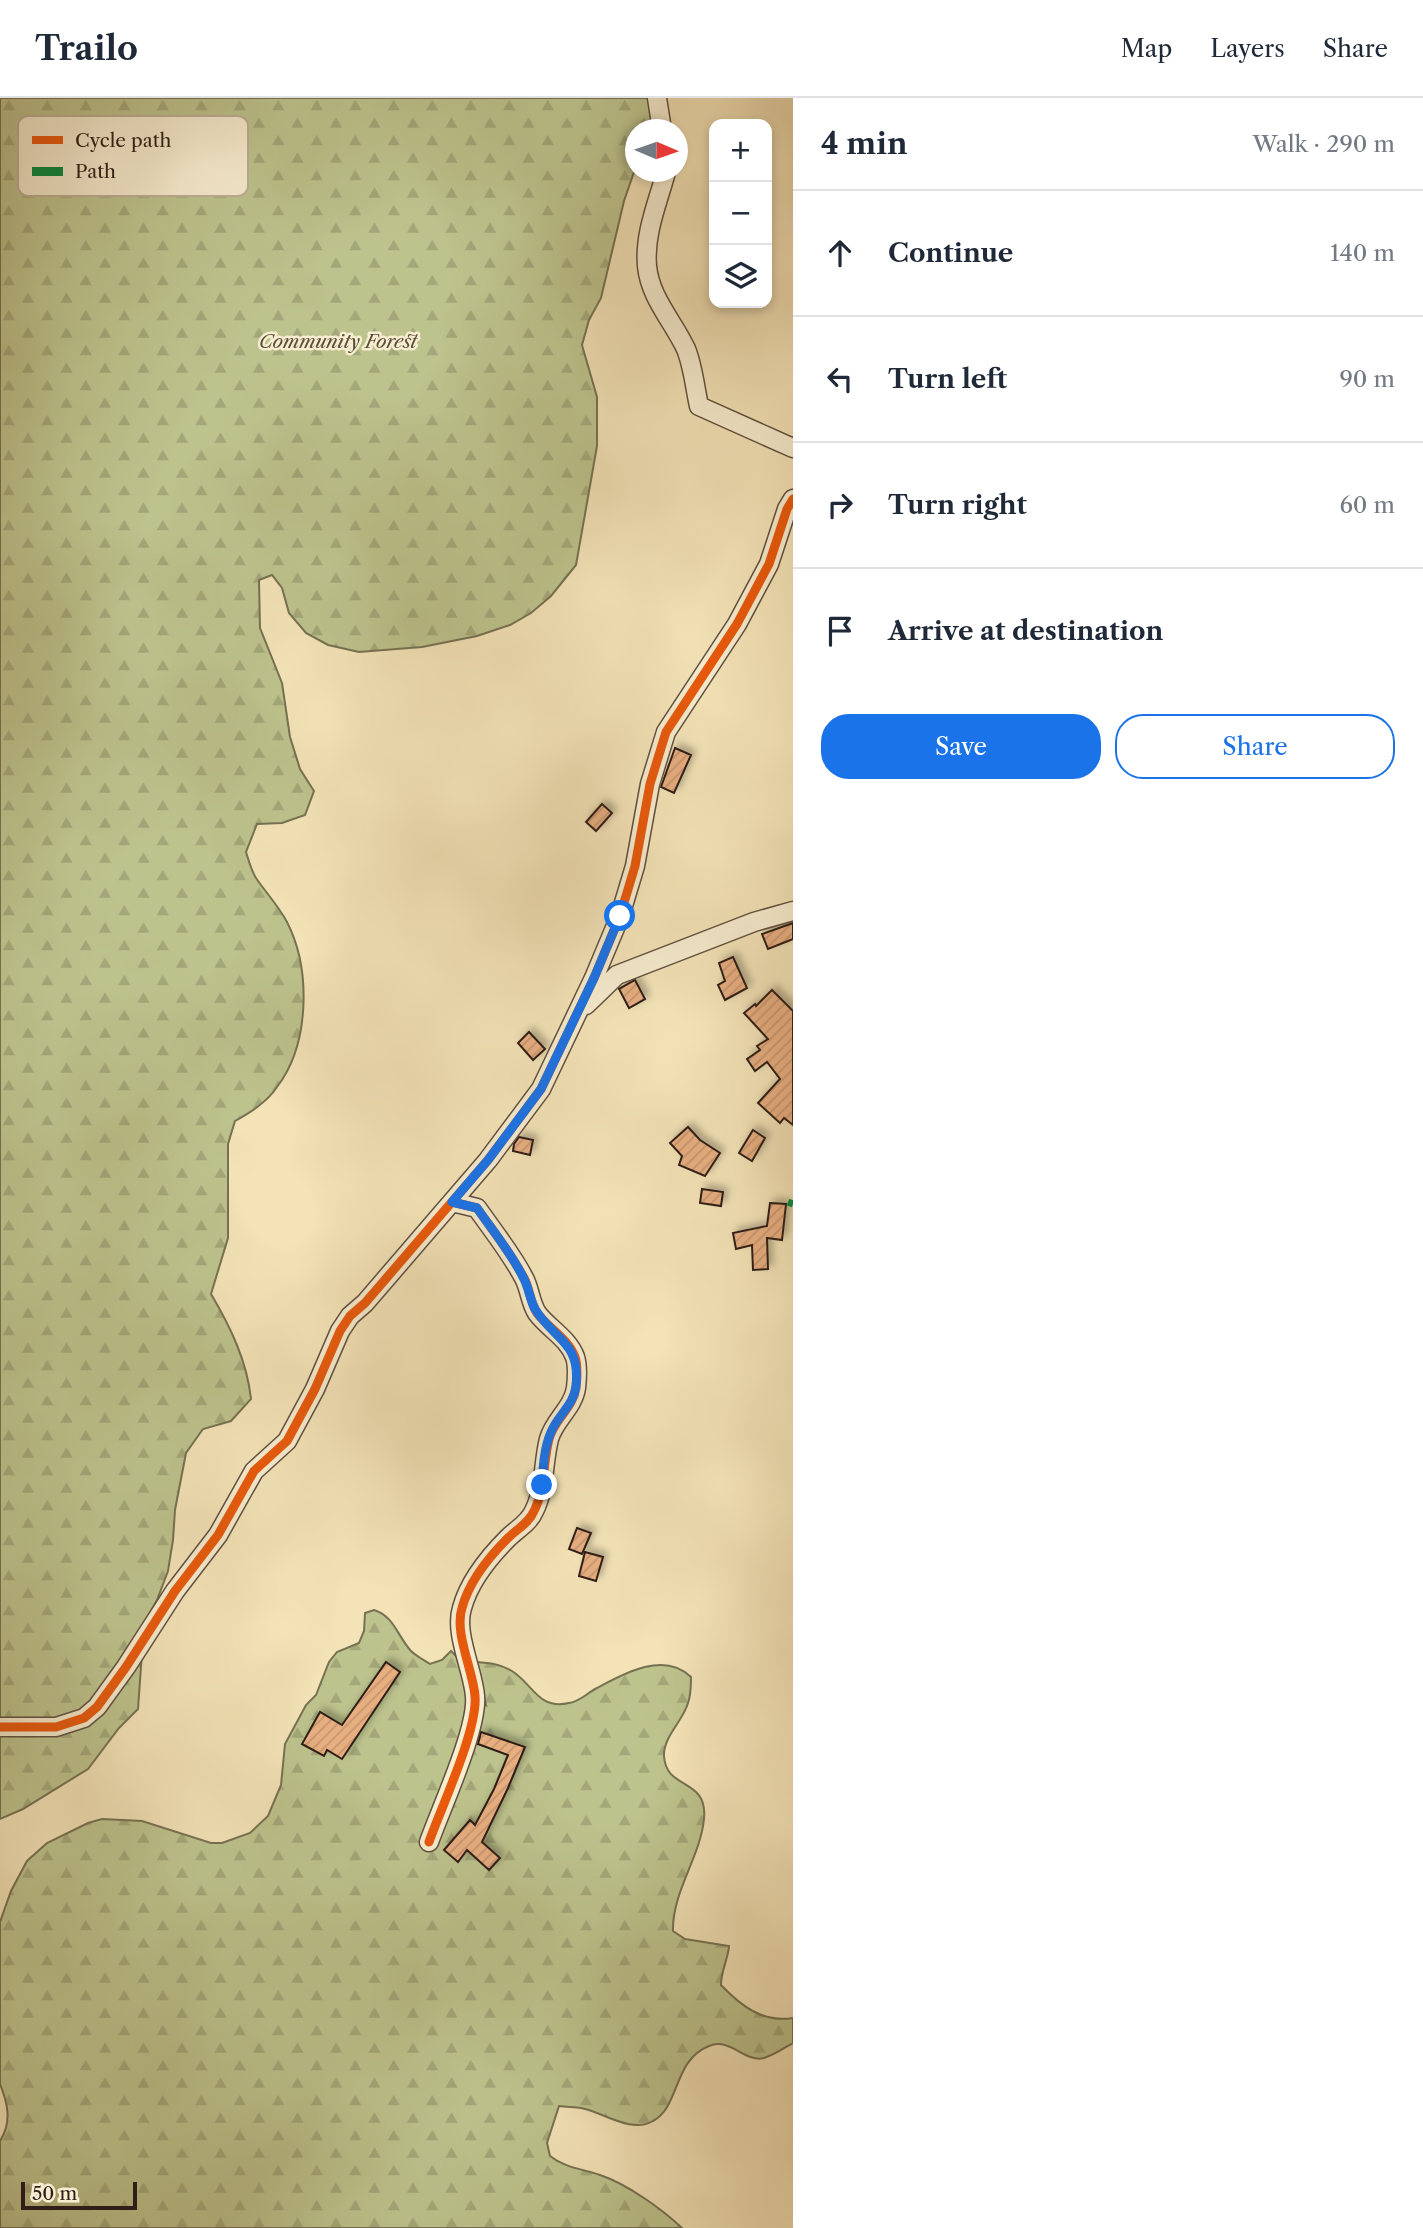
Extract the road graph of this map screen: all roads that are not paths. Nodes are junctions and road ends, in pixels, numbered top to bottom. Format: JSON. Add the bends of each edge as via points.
{"nodes":[{"id":1,"x":657,"y":98,"type":"edge"},
{"id":2,"x":660,"y":119,"type":"edge"},
{"id":3,"x":663,"y":182,"type":"edge"},
{"id":4,"x":793,"y":448,"type":"edge"},
{"id":5,"x":793,"y":499,"type":"edge"},
{"id":6,"x":793,"y":911,"type":"edge"},
{"id":7,"x":577,"y":1014,"type":"junction"},
{"id":8,"x":452,"y":1202,"type":"junction"},
{"id":9,"x":0,"y":1727,"type":"edge"},
{"id":10,"x":429,"y":1842,"type":"dead end"}],
"edges":[{"from":1,"to":2,"type":"street"},
{"from":3,"to":4,"type":"street","via":[[647,240],[649,279],[685,347],[699,407]]},
{"from":5,"to":7,"type":"street","via":[[769,564],[737,624],[666,732],[620,916]]},
{"from":6,"to":7,"type":"street","via":[[617,975]]},
{"from":7,"to":8,"type":"street","via":[[541,1089]]},
{"from":8,"to":9,"type":"street","via":[[350,1316],[287,1441],[254,1471],[218,1535],[97,1707],[84,1718],[56,1727]]},
{"from":8,"to":10,"type":"street","via":[[477,1208],[510,1254],[538,1314],[575,1356],[576,1387],[551,1431],[534,1511],[493,1553],[461,1609],[474,1711]]}]}
